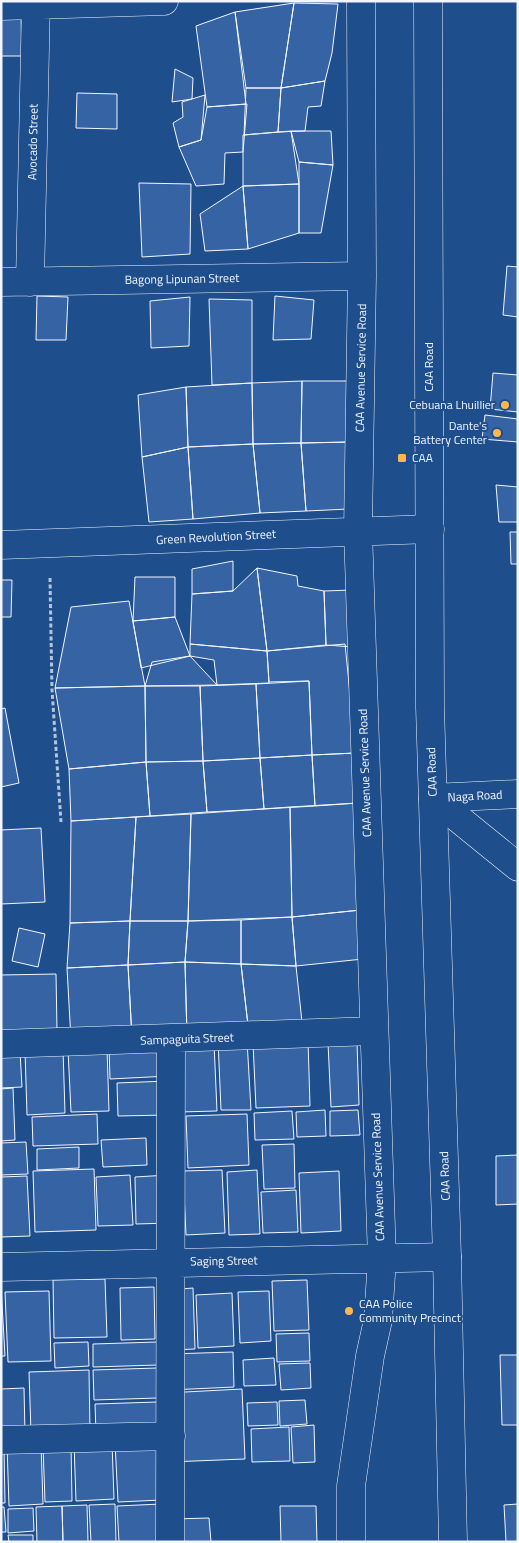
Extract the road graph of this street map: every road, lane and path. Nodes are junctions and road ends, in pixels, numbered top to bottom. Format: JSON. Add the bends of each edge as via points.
{"nodes":[{"id":1,"x":164,"y":1,"type":"edge"},
{"id":2,"x":361,"y":1,"type":"edge"},
{"id":3,"x":428,"y":1,"type":"edge"},
{"id":4,"x":36,"y":4,"type":"edge"},
{"id":5,"x":1,"y":6,"type":"edge"},
{"id":6,"x":362,"y":276,"type":"junction"},
{"id":7,"x":1,"y":282,"type":"edge"},
{"id":8,"x":30,"y":282,"type":"junction"},
{"id":9,"x":430,"y":529,"type":"junction"},
{"id":10,"x":358,"y":530,"type":"junction"},
{"id":11,"x":1,"y":545,"type":"edge"},
{"id":12,"x":49,"y":545,"type":"junction"},
{"id":13,"x":518,"y":794,"type":"edge"},
{"id":14,"x":433,"y":798,"type":"junction"},
{"id":15,"x":61,"y":822,"type":"dead end"},
{"id":16,"x":518,"y":866,"type":"edge"},
{"id":17,"x":373,"y":1031,"type":"junction"},
{"id":18,"x":172,"y":1040,"type":"junction"},
{"id":19,"x":1,"y":1044,"type":"edge"},
{"id":20,"x":447,"y":1257,"type":"junction"},
{"id":21,"x":382,"y":1259,"type":"junction"},
{"id":22,"x":170,"y":1262,"type":"junction"},
{"id":23,"x":1,"y":1266,"type":"edge"},
{"id":24,"x":170,"y":1436,"type":"junction"},
{"id":25,"x":1,"y":1440,"type":"edge"},
{"id":26,"x":170,"y":1542,"type":"edge"},
{"id":27,"x":351,"y":1542,"type":"edge"},
{"id":28,"x":453,"y":1542,"type":"edge"}],
"edges":[{"from":1,"to":4,"type":"street"},
{"from":2,"to":6,"type":"street","name":"CAA Avenue Service Road"},
{"from":3,"to":9,"type":"street","name":"CAA Road"},
{"from":4,"to":5,"type":"street"},
{"from":4,"to":8,"type":"street","name":"Avocado Street"},
{"from":6,"to":8,"type":"street","name":"Bagong Lipunan Street"},
{"from":6,"to":10,"type":"street","name":"CAA Avenue Service Road"},
{"from":7,"to":8,"type":"street","name":"Bagong Lipunan Street"},
{"from":9,"to":10,"type":"street","name":"Green Revolution Street"},
{"from":9,"to":14,"type":"street","name":"CAA Road"},
{"from":10,"to":12,"type":"street","name":"Green Revolution Street"},
{"from":10,"to":17,"type":"street","name":"CAA Avenue Service Road"},
{"from":11,"to":12,"type":"street","name":"Green Revolution Street"},
{"from":12,"to":15,"type":"path","via":[[52,690]]},
{"from":13,"to":14,"type":"street","name":"Naga Road"},
{"from":14,"to":16,"type":"street"},
{"from":14,"to":20,"type":"street","name":"CAA Road"},
{"from":17,"to":18,"type":"street","name":"Sampaguita Street"},
{"from":17,"to":21,"type":"street","name":"CAA Avenue Service Road"},
{"from":18,"to":19,"type":"street","name":"Sampaguita Street"},
{"from":18,"to":22,"type":"street"},
{"from":20,"to":21,"type":"street","name":"Saging Street"},
{"from":20,"to":28,"type":"street","name":"CAA Road"},
{"from":21,"to":22,"type":"street","name":"Saging Street"},
{"from":21,"to":27,"type":"street","name":"CAA Avenue Service Road","via":[[378,1320],[351,1486]]},
{"from":22,"to":23,"type":"street","name":"Saging Street"},
{"from":22,"to":24,"type":"street"},
{"from":24,"to":25,"type":"street"},
{"from":24,"to":26,"type":"street"}]}
